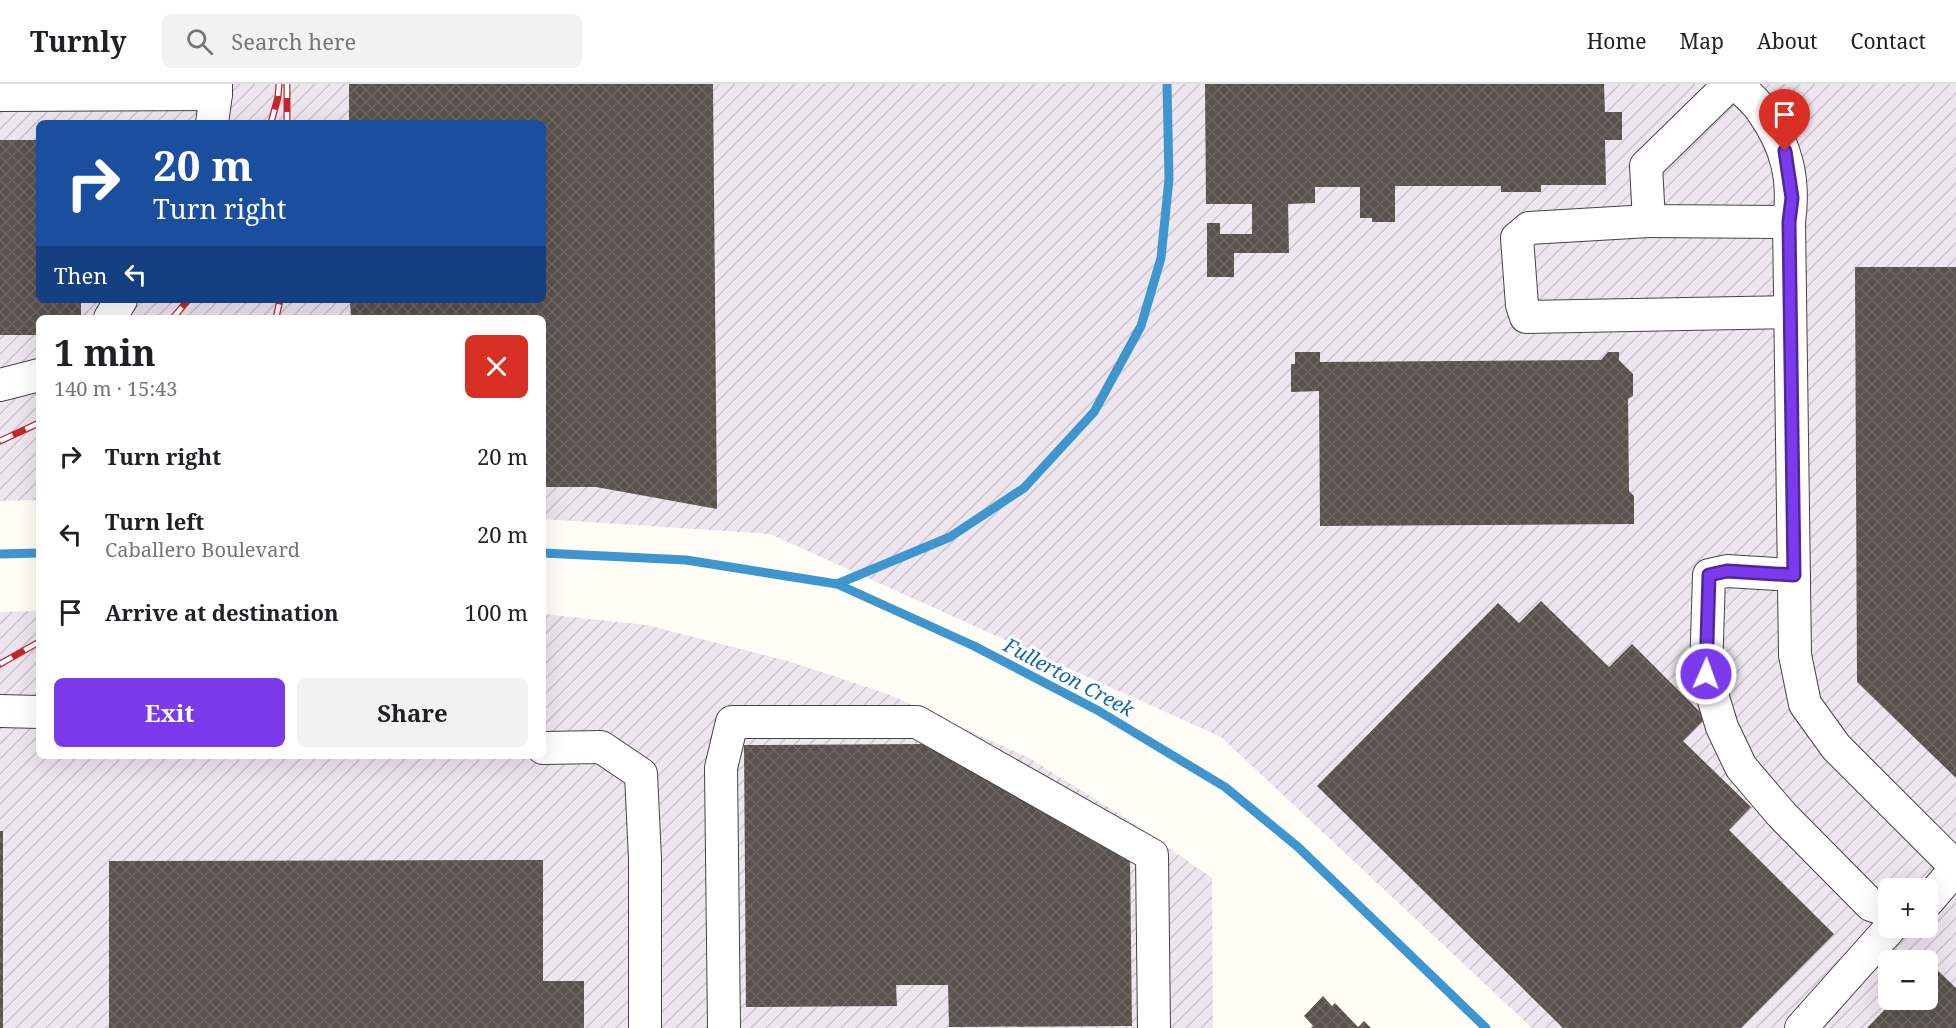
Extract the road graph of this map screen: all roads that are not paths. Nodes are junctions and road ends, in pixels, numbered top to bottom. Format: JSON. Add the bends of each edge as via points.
{"nodes":[{"id":1,"x":1730,"y":84,"type":"edge"},
{"id":2,"x":1737,"y":84,"type":"edge"},
{"id":3,"x":0,"y":95,"type":"edge"},
{"id":4,"x":215,"y":100,"type":"edge"},
{"id":5,"x":1648,"y":221,"type":"junction"},
{"id":6,"x":1789,"y":222,"type":"junction"},
{"id":7,"x":1790,"y":312,"type":"junction"},
{"id":8,"x":36,"y":376,"type":"edge"},
{"id":9,"x":0,"y":384,"type":"edge"},
{"id":10,"x":1794,"y":575,"type":"junction"},
{"id":11,"x":0,"y":711,"type":"edge"},
{"id":12,"x":36,"y":712,"type":"edge"},
{"id":13,"x":546,"y":748,"type":"edge"},
{"id":14,"x":1956,"y":867,"type":"edge"},
{"id":15,"x":1938,"y":889,"type":"edge"},
{"id":16,"x":1878,"y":907,"type":"edge"},
{"id":17,"x":1881,"y":938,"type":"edge"},
{"id":18,"x":645,"y":1028,"type":"edge"},
{"id":19,"x":724,"y":1028,"type":"edge"},
{"id":20,"x":1154,"y":1028,"type":"edge"},
{"id":21,"x":1801,"y":1028,"type":"edge"}],
"edges":[{"from":1,"to":5,"type":"street","via":[[1646,166]]},
{"from":2,"to":6,"type":"street","via":[[1762,110],[1785,151],[1792,198]]},
{"from":3,"to":4,"type":"street"},
{"from":5,"to":6,"type":"street"},
{"from":5,"to":7,"type":"street","via":[[1528,228],[1517,238],[1521,305],[1526,317]]},
{"from":6,"to":7,"type":"street"},
{"from":7,"to":10,"type":"street"},
{"from":8,"to":9,"type":"street"},
{"from":10,"to":14,"type":"street","via":[[1795,655],[1806,704],[1836,747]]},
{"from":10,"to":16,"type":"street","via":[[1727,571],[1709,575],[1706,674],[1722,726],[1741,767],[1782,815],[1871,905]]},
{"from":11,"to":12,"type":"street"},
{"from":13,"to":18,"type":"street","via":[[601,747],[641,774]]},
{"from":14,"to":15,"type":"street"},
{"from":17,"to":21,"type":"street"},
{"from":19,"to":20,"type":"street","via":[[721,768],[732,722],[917,722],[1152,855]]}]}
